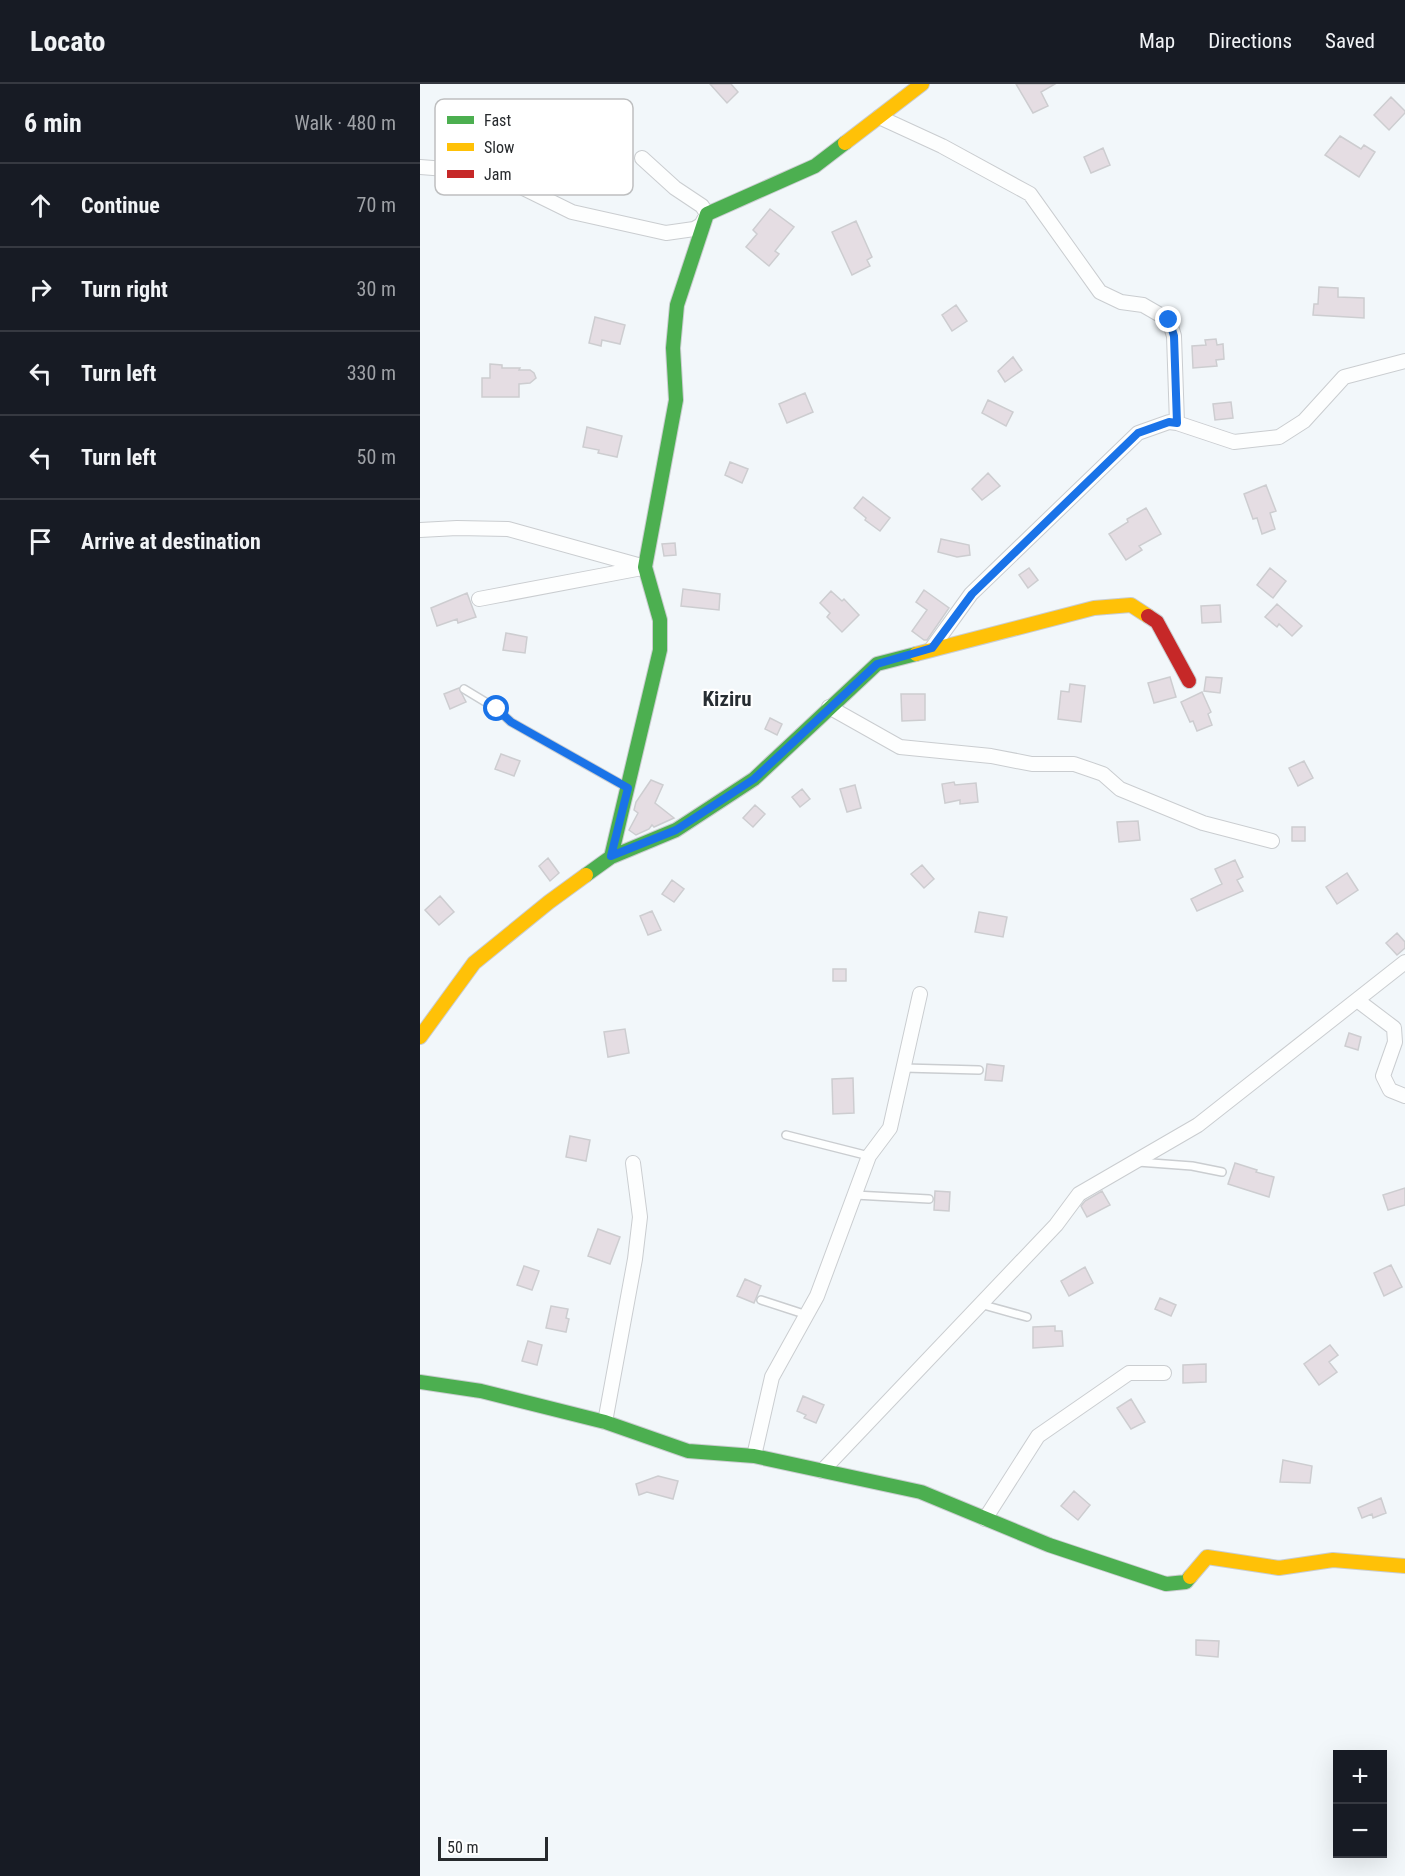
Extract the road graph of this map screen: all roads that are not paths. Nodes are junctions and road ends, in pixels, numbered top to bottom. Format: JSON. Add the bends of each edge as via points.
{"nodes":[{"id":1,"x":922,"y":84,"type":"edge"},
{"id":2,"x":879,"y":117,"type":"junction"},
{"id":3,"x":642,"y":158,"type":"dead end"},
{"id":4,"x":420,"y":167,"type":"edge"},
{"id":5,"x":435,"y":168,"type":"edge"},
{"id":6,"x":537,"y":195,"type":"edge"},
{"id":7,"x":706,"y":214,"type":"junction"},
{"id":8,"x":1405,"y":361,"type":"edge"},
{"id":9,"x":1177,"y":423,"type":"junction"},
{"id":10,"x":420,"y":530,"type":"edge"},
{"id":11,"x":645,"y":567,"type":"junction"},
{"id":12,"x":479,"y":599,"type":"dead end"},
{"id":13,"x":932,"y":648,"type":"junction"},
{"id":14,"x":1189,"y":681,"type":"dead end"},
{"id":15,"x":464,"y":689,"type":"dead end"},
{"id":16,"x":830,"y":707,"type":"junction"},
{"id":17,"x":628,"y":788,"type":"junction"},
{"id":18,"x":1272,"y":841,"type":"dead end"},
{"id":19,"x":611,"y":856,"type":"junction"},
{"id":20,"x":1405,"y":962,"type":"edge"},
{"id":21,"x":920,"y":994,"type":"dead end"},
{"id":22,"x":1357,"y":1000,"type":"junction"},
{"id":23,"x":420,"y":1037,"type":"edge"},
{"id":24,"x":904,"y":1068,"type":"junction"},
{"id":25,"x":979,"y":1070,"type":"dead end"},
{"id":26,"x":1405,"y":1096,"type":"edge"},
{"id":27,"x":786,"y":1135,"type":"dead end"},
{"id":28,"x":869,"y":1156,"type":"junction"},
{"id":29,"x":1135,"y":1162,"type":"junction"},
{"id":30,"x":633,"y":1163,"type":"dead end"},
{"id":31,"x":1222,"y":1172,"type":"dead end"},
{"id":32,"x":855,"y":1195,"type":"junction"},
{"id":33,"x":929,"y":1199,"type":"dead end"},
{"id":34,"x":761,"y":1300,"type":"dead end"},
{"id":35,"x":980,"y":1304,"type":"junction"},
{"id":36,"x":807,"y":1315,"type":"junction"},
{"id":37,"x":1027,"y":1317,"type":"dead end"},
{"id":38,"x":1164,"y":1373,"type":"dead end"},
{"id":39,"x":420,"y":1382,"type":"edge"},
{"id":40,"x":605,"y":1422,"type":"junction"},
{"id":41,"x":753,"y":1456,"type":"junction"},
{"id":42,"x":822,"y":1471,"type":"junction"},
{"id":43,"x":985,"y":1519,"type":"junction"},
{"id":44,"x":1405,"y":1566,"type":"edge"}],
"edges":[{"from":1,"to":2,"type":"street"},
{"from":2,"to":7,"type":"street","via":[[815,166]]},
{"from":2,"to":9,"type":"street","via":[[1030,194],[1101,292],[1121,302],[1143,305],[1169,320],[1174,336]]},
{"from":3,"to":7,"type":"street","via":[[702,206]]},
{"from":4,"to":5,"type":"street"},
{"from":6,"to":7,"type":"street","via":[[572,212],[666,233],[694,229]]},
{"from":7,"to":11,"type":"street","via":[[677,305],[673,348],[676,400]]},
{"from":8,"to":9,"type":"street","via":[[1344,377],[1304,421],[1279,437],[1234,442]]},
{"from":9,"to":13,"type":"street","via":[[1138,433],[972,594]]},
{"from":10,"to":11,"type":"street","via":[[508,529]]},
{"from":11,"to":12,"type":"street"},
{"from":11,"to":17,"type":"street","via":[[660,620],[660,650]]},
{"from":13,"to":14,"type":"street","via":[[1094,608],[1131,606],[1157,621]]},
{"from":13,"to":16,"type":"street","via":[[877,664]]},
{"from":15,"to":17,"type":"lane","via":[[511,722]]},
{"from":16,"to":18,"type":"street","via":[[900,747],[1032,764],[1074,764],[1103,774],[1120,789],[1203,823]]},
{"from":16,"to":19,"type":"street","via":[[754,779],[676,830]]},
{"from":17,"to":19,"type":"street"},
{"from":19,"to":23,"type":"street","via":[[474,963]]},
{"from":20,"to":22,"type":"street"},
{"from":21,"to":24,"type":"street"},
{"from":22,"to":26,"type":"street","via":[[1394,1028],[1395,1042],[1383,1076],[1390,1090]]},
{"from":22,"to":29,"type":"street","via":[[1198,1125]]},
{"from":24,"to":25,"type":"lane"},
{"from":24,"to":28,"type":"street","via":[[890,1128]]},
{"from":27,"to":28,"type":"lane"},
{"from":28,"to":32,"type":"street"},
{"from":29,"to":31,"type":"lane"},
{"from":29,"to":35,"type":"street","via":[[1079,1194],[1056,1225]]},
{"from":30,"to":40,"type":"street","via":[[640,1217]]},
{"from":32,"to":33,"type":"lane"},
{"from":32,"to":36,"type":"street"},
{"from":34,"to":36,"type":"lane"},
{"from":35,"to":37,"type":"lane"},
{"from":35,"to":42,"type":"street"},
{"from":36,"to":41,"type":"street","via":[[772,1377]]},
{"from":38,"to":43,"type":"street","via":[[1129,1373],[1038,1436]]},
{"from":39,"to":40,"type":"street","via":[[480,1391]]},
{"from":40,"to":41,"type":"street","via":[[688,1451]]},
{"from":41,"to":42,"type":"street"},
{"from":42,"to":43,"type":"street","via":[[921,1492]]},
{"from":43,"to":44,"type":"street","via":[[1048,1545],[1166,1584],[1186,1581],[1207,1557],[1279,1568],[1333,1560]]}]}
